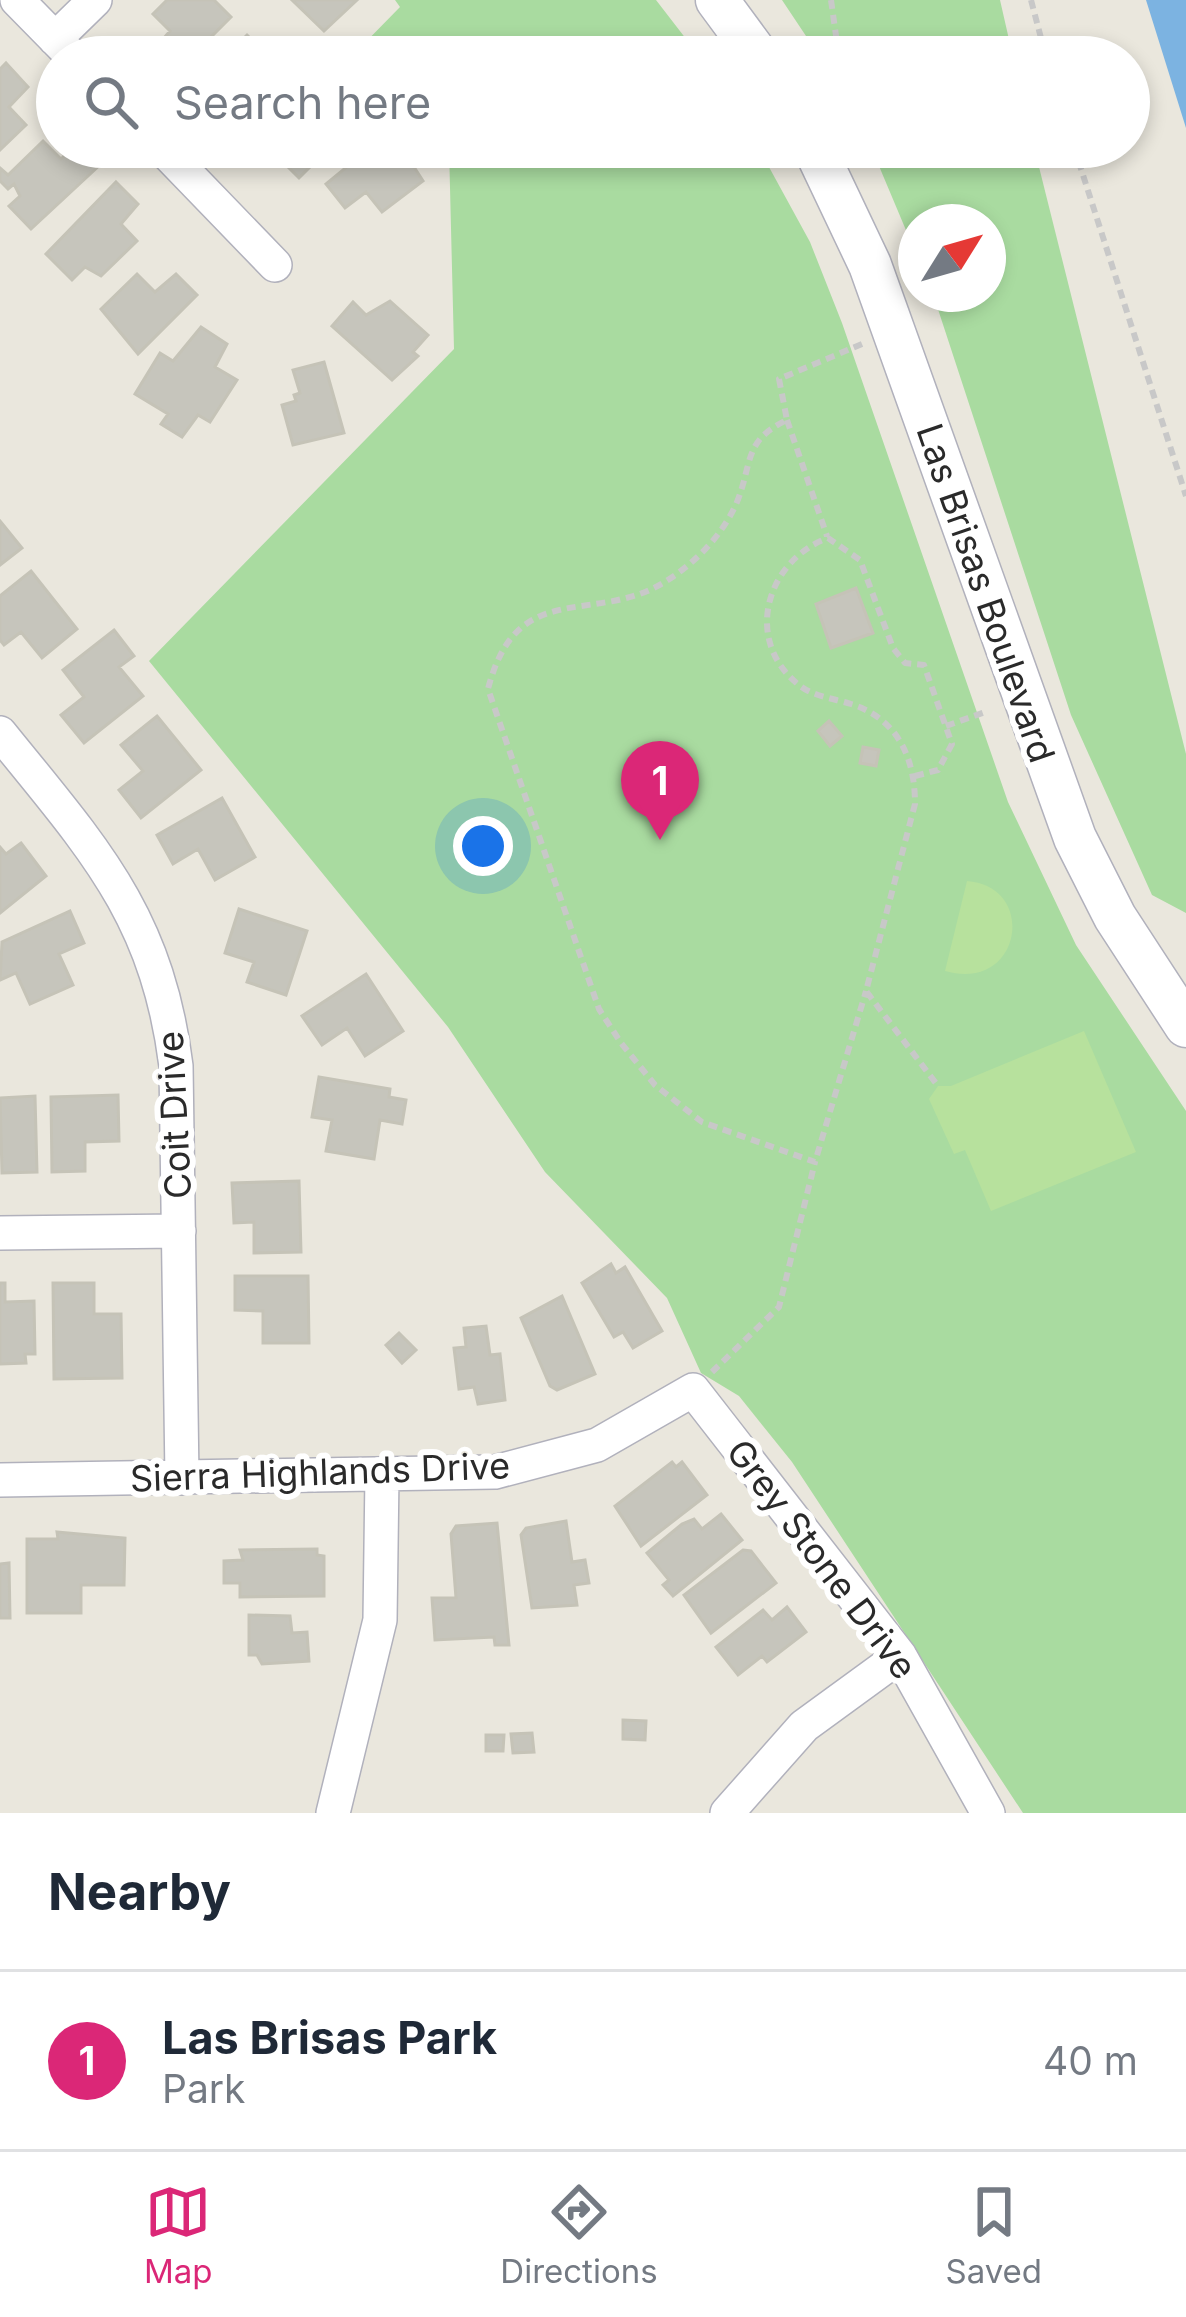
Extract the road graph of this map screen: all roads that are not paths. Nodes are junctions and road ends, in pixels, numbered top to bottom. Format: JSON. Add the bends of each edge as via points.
{"nodes":[{"id":1,"x":17,"y":0,"type":"edge"},
{"id":2,"x":95,"y":0,"type":"edge"},
{"id":3,"x":717,"y":0,"type":"edge"},
{"id":4,"x":52,"y":36,"type":"edge"},
{"id":5,"x":72,"y":36,"type":"edge"},
{"id":6,"x":744,"y":36,"type":"edge"},
{"id":7,"x":180,"y":168,"type":"edge"},
{"id":8,"x":824,"y":168,"type":"edge"},
{"id":9,"x":275,"y":265,"type":"dead end"},
{"id":10,"x":0,"y":733,"type":"edge"},
{"id":11,"x":1186,"y":1026,"type":"edge"},
{"id":12,"x":178,"y":1231,"type":"junction"},
{"id":13,"x":0,"y":1233,"type":"edge"},
{"id":14,"x":693,"y":1390,"type":"joint"},
{"id":15,"x":382,"y":1475,"type":"junction"},
{"id":16,"x":182,"y":1478,"type":"junction"},
{"id":17,"x":0,"y":1480,"type":"edge"},
{"id":18,"x":900,"y":1656,"type":"junction"},
{"id":19,"x":333,"y":1813,"type":"edge"},
{"id":20,"x":727,"y":1813,"type":"edge"},
{"id":21,"x":988,"y":1813,"type":"edge"}],
"edges":[{"from":1,"to":4,"type":"street"},
{"from":2,"to":5,"type":"street"},
{"from":3,"to":6,"type":"street"},
{"from":7,"to":9,"type":"street"},
{"from":8,"to":11,"type":"street","name":"Las Brisas Boulevard","via":[[870,265],[1075,838]]},
{"from":10,"to":12,"type":"street","name":"Coit Drive","via":[[109,869],[157,965],[176,1066]]},
{"from":12,"to":13,"type":"street"},
{"from":12,"to":16,"type":"street","name":"Coit Drive"},
{"from":14,"to":15,"type":"street","name":"Sierra Highlands Drive","via":[[647,1421],[548,1461],[495,1472]]},
{"from":14,"to":18,"type":"street","name":"Grey Stone Drive"},
{"from":15,"to":16,"type":"street","name":"Sierra Highlands Drive"},
{"from":15,"to":19,"type":"street","via":[[380,1620]]},
{"from":16,"to":17,"type":"street","name":"Sierra Highlands Drive"},
{"from":18,"to":20,"type":"street","via":[[804,1726]]},
{"from":18,"to":21,"type":"street","name":"Grey Stone Drive"}]}
